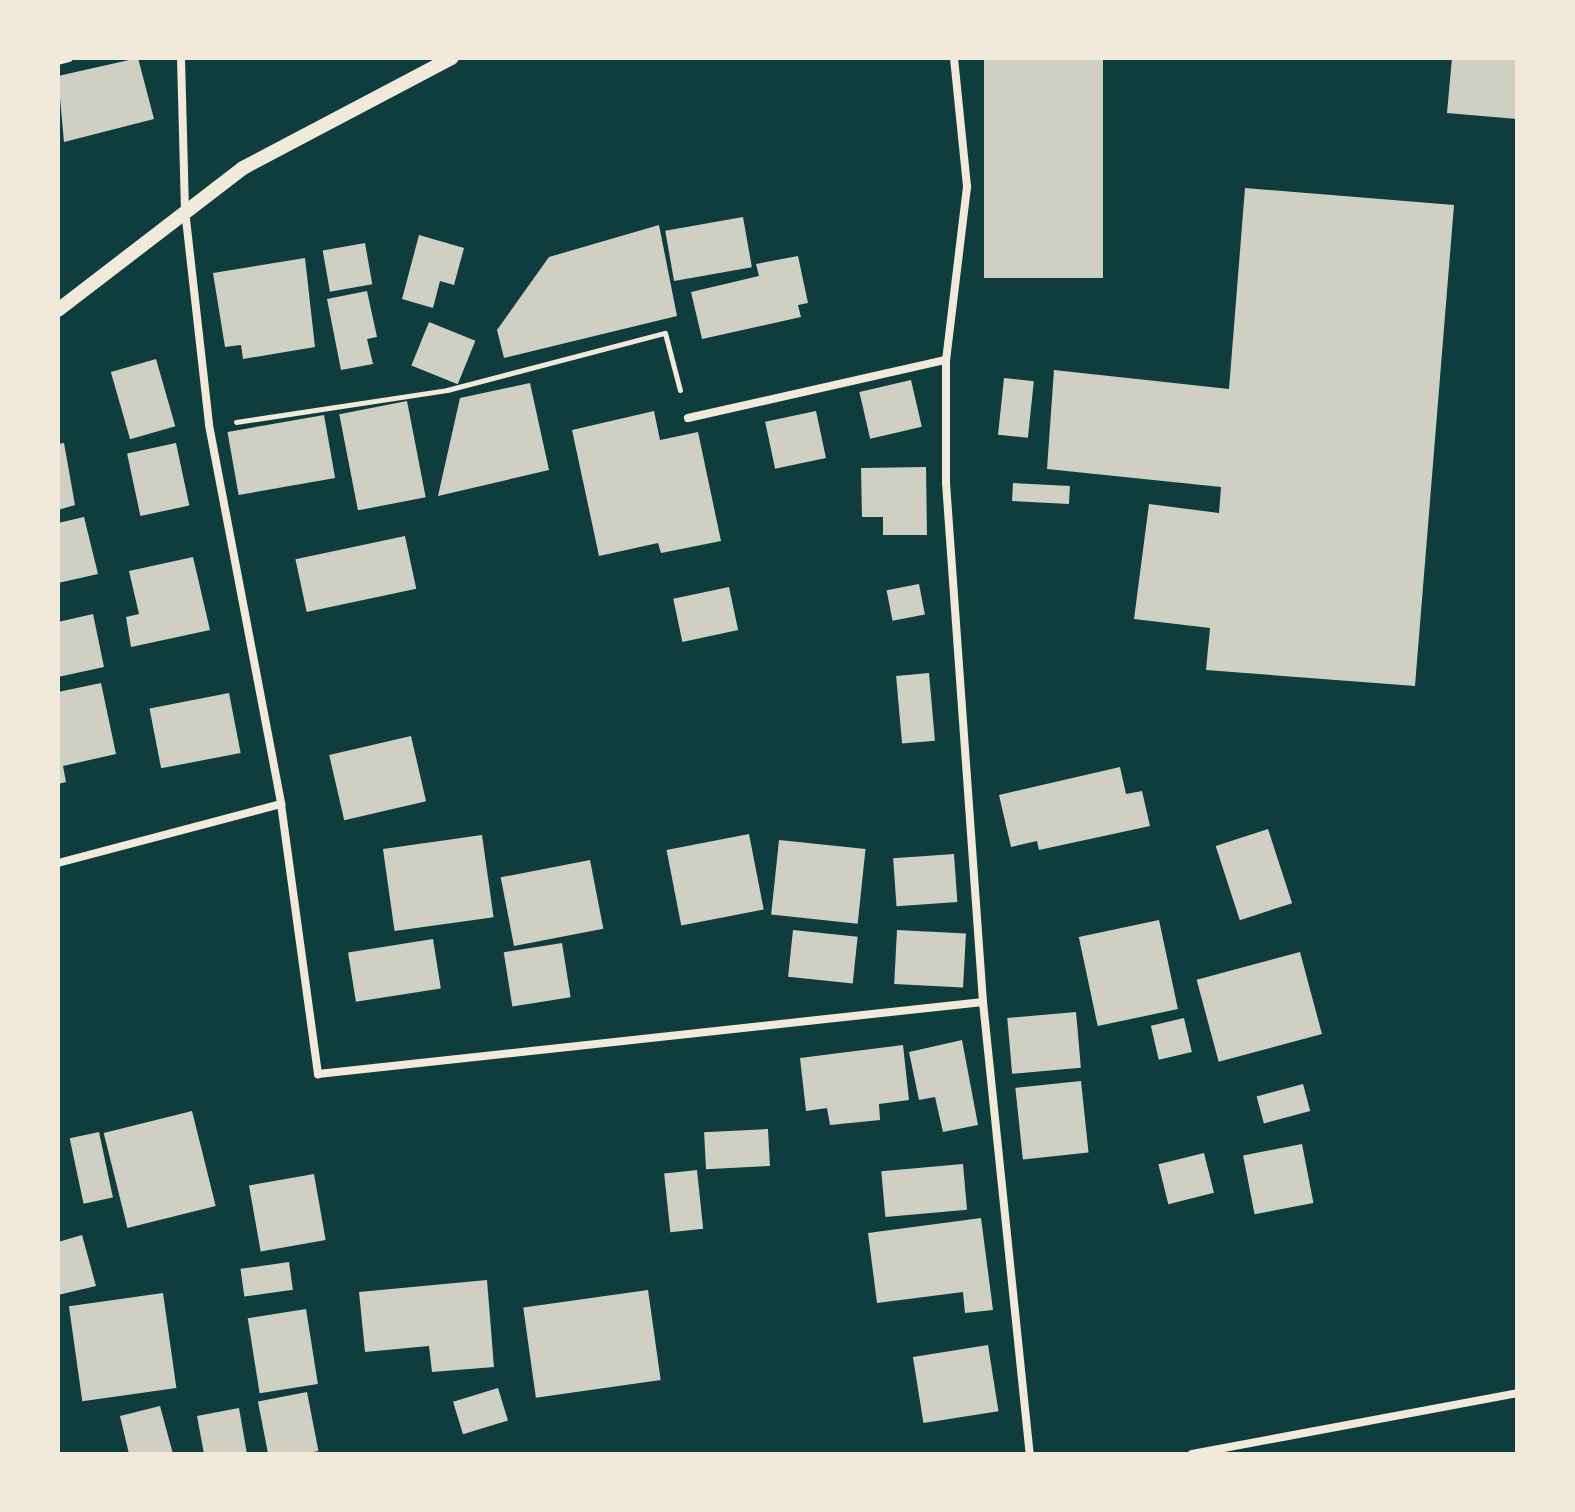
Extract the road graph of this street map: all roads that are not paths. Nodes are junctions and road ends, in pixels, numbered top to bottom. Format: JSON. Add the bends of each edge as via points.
{"nodes":[{"id":1,"x":69,"y":58,"type":"edge"},
{"id":2,"x":181,"y":58,"type":"edge"},
{"id":3,"x":452,"y":58,"type":"edge"},
{"id":4,"x":954,"y":58,"type":"edge"},
{"id":5,"x":58,"y":61,"type":"edge"},
{"id":6,"x":185,"y":210,"type":"junction"},
{"id":7,"x":58,"y":310,"type":"edge"},
{"id":8,"x":946,"y":360,"type":"junction"},
{"id":9,"x":688,"y":418,"type":"road end"},
{"id":10,"x":281,"y":804,"type":"junction"},
{"id":11,"x":58,"y":863,"type":"edge"},
{"id":12,"x":983,"y":1002,"type":"junction"},
{"id":13,"x":1517,"y":1393,"type":"edge"},
{"id":14,"x":1030,"y":1454,"type":"edge"},
{"id":15,"x":1192,"y":1454,"type":"edge"}],
"edges":[{"from":1,"to":5,"type":"street"},
{"from":2,"to":6,"type":"street"},
{"from":3,"to":6,"type":"street","via":[[336,114]]},
{"from":4,"to":8,"type":"street","via":[[967,187]]},
{"from":6,"to":7,"type":"street"},
{"from":6,"to":10,"type":"street","via":[[209,425]]},
{"from":8,"to":9,"type":"street"},
{"from":8,"to":12,"type":"street","via":[[946,483]]},
{"from":10,"to":11,"type":"street"},
{"from":10,"to":12,"type":"street","via":[[318,1074]]},
{"from":12,"to":14,"type":"street"},
{"from":13,"to":15,"type":"street"}]}
